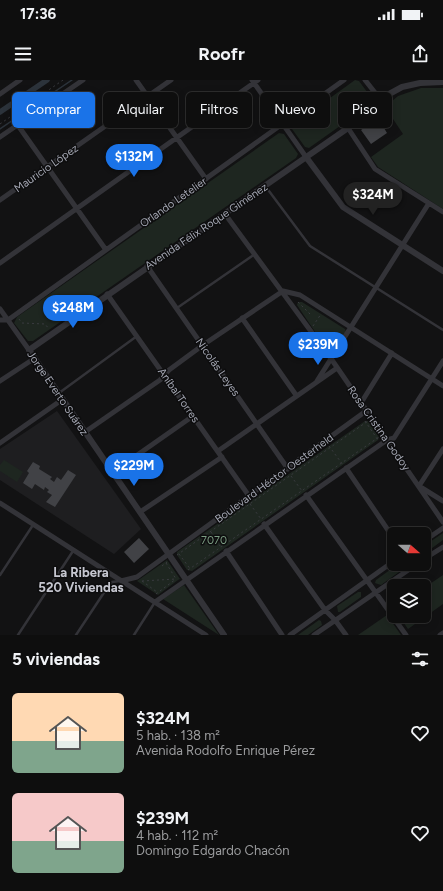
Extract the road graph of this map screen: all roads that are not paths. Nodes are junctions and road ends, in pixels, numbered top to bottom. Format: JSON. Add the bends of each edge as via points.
{"nodes":[{"id":1,"x":20,"y":80,"type":"edge"},
{"id":2,"x":83,"y":80,"type":"edge"},
{"id":3,"x":136,"y":80,"type":"edge"},
{"id":4,"x":171,"y":80,"type":"edge"},
{"id":5,"x":344,"y":80,"type":"edge"},
{"id":6,"x":365,"y":80,"type":"edge"},
{"id":7,"x":254,"y":81,"type":"edge"},
{"id":8,"x":443,"y":82,"type":"edge"},
{"id":9,"x":65,"y":92,"type":"edge"},
{"id":10,"x":145,"y":92,"type":"edge"},
{"id":11,"x":154,"y":92,"type":"edge"},
{"id":12,"x":261,"y":92,"type":"edge"},
{"id":13,"x":327,"y":92,"type":"edge"},
{"id":14,"x":374,"y":92,"type":"edge"},
{"id":15,"x":392,"y":93,"type":"edge"},
{"id":16,"x":0,"y":94,"type":"edge"},
{"id":17,"x":12,"y":128,"type":"edge"},
{"id":18,"x":20,"y":128,"type":"edge"},
{"id":19,"x":103,"y":128,"type":"edge"},
{"id":20,"x":170,"y":128,"type":"edge"},
{"id":21,"x":275,"y":128,"type":"edge"},
{"id":22,"x":286,"y":128,"type":"edge"},
{"id":23,"x":348,"y":128,"type":"joint"},
{"id":24,"x":0,"y":137,"type":"edge"},
{"id":25,"x":177,"y":138,"type":"junction"},
{"id":26,"x":306,"y":157,"type":"junction"},
{"id":27,"x":48,"y":166,"type":"junction"},
{"id":28,"x":206,"y":179,"type":"junction"},
{"id":29,"x":265,"y":186,"type":"junction"},
{"id":30,"x":0,"y":200,"type":"edge"},
{"id":31,"x":429,"y":203,"type":"junction"},
{"id":32,"x":77,"y":208,"type":"junction"},
{"id":33,"x":443,"y":212,"type":"edge"},
{"id":34,"x":225,"y":214,"type":"junction"},
{"id":35,"x":403,"y":245,"type":"junction"},
{"id":36,"x":106,"y":250,"type":"junction"},
{"id":37,"x":255,"y":254,"type":"junction"},
{"id":38,"x":0,"y":263,"type":"edge"},
{"id":39,"x":147,"y":266,"type":"junction"},
{"id":40,"x":443,"y":271,"type":"edge"},
{"id":41,"x":376,"y":287,"type":"junction"},
{"id":42,"x":282,"y":291,"type":"junction"},
{"id":43,"x":107,"y":294,"type":"junction"},
{"id":44,"x":177,"y":308,"type":"junction"},
{"id":45,"x":0,"y":309,"type":"edge"},
{"id":46,"x":242,"y":318,"type":"junction"},
{"id":47,"x":0,"y":320,"type":"edge"},
{"id":48,"x":8,"y":320,"type":"junction"},
{"id":49,"x":352,"y":327,"type":"junction"},
{"id":50,"x":443,"y":330,"type":"edge"},
{"id":51,"x":137,"y":336,"type":"junction"},
{"id":52,"x":203,"y":345,"type":"junction"},
{"id":53,"x":29,"y":350,"type":"junction"},
{"id":54,"x":392,"y":353,"type":"junction"},
{"id":55,"x":35,"y":358,"type":"junction"},
{"id":56,"x":332,"y":360,"type":"junction"},
{"id":57,"x":443,"y":361,"type":"edge"},
{"id":58,"x":337,"y":368,"type":"junction"},
{"id":59,"x":164,"y":374,"type":"junction"},
{"id":60,"x":432,"y":379,"type":"junction"},
{"id":61,"x":0,"y":381,"type":"edge"},
{"id":62,"x":317,"y":381,"type":"junction"},
{"id":63,"x":443,"y":386,"type":"edge"},
{"id":64,"x":59,"y":393,"type":"junction"},
{"id":65,"x":296,"y":395,"type":"junction"},
{"id":66,"x":63,"y":399,"type":"junction"},
{"id":67,"x":360,"y":403,"type":"junction"},
{"id":68,"x":366,"y":411,"type":"junction"},
{"id":69,"x":193,"y":416,"type":"junction"},
{"id":70,"x":257,"y":423,"type":"junction"},
{"id":71,"x":85,"y":432,"type":"junction"},
{"id":72,"x":387,"y":440,"type":"junction"},
{"id":73,"x":0,"y":443,"type":"edge"},
{"id":74,"x":443,"y":449,"type":"edge"},
{"id":75,"x":218,"y":451,"type":"junction"},
{"id":76,"x":222,"y":457,"type":"junction"},
{"id":77,"x":343,"y":465,"type":"junction"},
{"id":78,"x":113,"y":472,"type":"junction"},
{"id":79,"x":290,"y":472,"type":"junction"},
{"id":80,"x":419,"y":486,"type":"junction"},
{"id":81,"x":304,"y":494,"type":"junction"},
{"id":82,"x":249,"y":501,"type":"junction"},
{"id":83,"x":443,"y":501,"type":"edge"},
{"id":84,"x":0,"y":503,"type":"edge"},
{"id":85,"x":140,"y":512,"type":"junction"},
{"id":86,"x":443,"y":522,"type":"edge"},
{"id":87,"x":263,"y":523,"type":"junction"},
{"id":88,"x":33,"y":524,"type":"junction"},
{"id":89,"x":443,"y":528,"type":"edge"},
{"id":90,"x":387,"y":529,"type":"edge"},
{"id":91,"x":431,"y":536,"type":"edge"},
{"id":92,"x":443,"y":547,"type":"edge"},
{"id":93,"x":224,"y":550,"type":"junction"},
{"id":94,"x":73,"y":551,"type":"junction"},
{"id":95,"x":168,"y":553,"type":"junction"},
{"id":96,"x":431,"y":555,"type":"edge"},
{"id":97,"x":387,"y":566,"type":"edge"},
{"id":98,"x":406,"y":571,"type":"edge"},
{"id":99,"x":0,"y":575,"type":"edge"},
{"id":100,"x":186,"y":579,"type":"junction"},
{"id":101,"x":121,"y":581,"type":"junction"},
{"id":102,"x":366,"y":581,"type":"junction"},
{"id":103,"x":375,"y":592,"type":"junction"},
{"id":104,"x":155,"y":602,"type":"junction"},
{"id":105,"x":325,"y":610,"type":"junction"},
{"id":106,"x":336,"y":620,"type":"junction"},
{"id":107,"x":197,"y":630,"type":"junction"},
{"id":108,"x":443,"y":633,"type":"edge"},
{"id":109,"x":18,"y":635,"type":"edge"},
{"id":110,"x":76,"y":635,"type":"edge"},
{"id":111,"x":134,"y":635,"type":"edge"},
{"id":112,"x":194,"y":635,"type":"edge"},
{"id":113,"x":206,"y":635,"type":"edge"},
{"id":114,"x":224,"y":635,"type":"edge"},
{"id":115,"x":282,"y":635,"type":"edge"},
{"id":116,"x":290,"y":635,"type":"edge"},
{"id":117,"x":314,"y":635,"type":"edge"},
{"id":118,"x":346,"y":635,"type":"edge"},
{"id":119,"x":406,"y":635,"type":"edge"},
{"id":120,"x":440,"y":635,"type":"edge"}],
"edges":[{"from":1,"to":16,"type":"street"},
{"from":2,"to":9,"type":"street"},
{"from":3,"to":10,"type":"street"},
{"from":4,"to":11,"type":"street","name":"Mauricio López"},
{"from":5,"to":13,"type":"street","name":"Orlando Letelier"},
{"from":6,"to":14,"type":"street"},
{"from":7,"to":12,"type":"street"},
{"from":7,"to":25,"type":"street"},
{"from":8,"to":15,"type":"street","via":[[410,85]]},
{"from":17,"to":24,"type":"street"},
{"from":18,"to":27,"type":"street"},
{"from":19,"to":27,"type":"street","name":"Mauricio López"},
{"from":20,"to":25,"type":"street"},
{"from":21,"to":28,"type":"street","name":"Orlando Letelier"},
{"from":22,"to":26,"type":"street"},
{"from":23,"to":26,"type":"street","name":"Avenida Félix Roque Giménez"},
{"from":23,"to":31,"type":"street","via":[[375,168]]},
{"from":25,"to":28,"type":"street"},
{"from":25,"to":32,"type":"street"},
{"from":26,"to":29,"type":"street","name":"Avenida Félix Roque Giménez"},
{"from":26,"to":35,"type":"street","via":[[343,207]]},
{"from":27,"to":30,"type":"street","name":"Mauricio López"},
{"from":27,"to":32,"type":"street"},
{"from":28,"to":36,"type":"street","name":"Orlando Letelier"},
{"from":29,"to":34,"type":"street","name":"Avenida Félix Roque Giménez"},
{"from":29,"to":41,"type":"lane","via":[[310,246]]},
{"from":31,"to":33,"type":"street"},
{"from":31,"to":35,"type":"street"},
{"from":32,"to":36,"type":"street"},
{"from":32,"to":38,"type":"street"},
{"from":34,"to":37,"type":"street","name":"Rosa Cristina Godoy"},
{"from":34,"to":39,"type":"street","name":"Avenida Félix Roque Giménez"},
{"from":35,"to":40,"type":"street"},
{"from":35,"to":41,"type":"street"},
{"from":36,"to":48,"type":"street","name":"Orlando Letelier"},
{"from":37,"to":42,"type":"street","name":"Rosa Cristina Godoy"},
{"from":37,"to":44,"type":"lane"},
{"from":39,"to":43,"type":"street","name":"Avenida Félix Roque Giménez"},
{"from":39,"to":44,"type":"street","name":"Nicolás Leyes"},
{"from":41,"to":49,"type":"street"},
{"from":41,"to":50,"type":"lane"},
{"from":42,"to":46,"type":"street"},
{"from":42,"to":49,"type":"street","via":[[300,295]]},
{"from":42,"to":56,"type":"street","name":"Rosa Cristina Godoy"},
{"from":43,"to":51,"type":"street","name":"Aníbal Torres"},
{"from":43,"to":53,"type":"street","name":"Avenida Félix Roque Giménez"},
{"from":44,"to":52,"type":"street","name":"Nicolás Leyes"},
{"from":45,"to":48,"type":"street","name":"Jorge Everto Suárez"},
{"from":46,"to":52,"type":"street"},
{"from":46,"to":65,"type":"street"},
{"from":47,"to":48,"type":"street"},
{"from":48,"to":53,"type":"street","name":"Jorge Everto Suárez"},
{"from":49,"to":54,"type":"street"},
{"from":49,"to":56,"type":"street"},
{"from":51,"to":59,"type":"street","name":"Aníbal Torres"},
{"from":51,"to":64,"type":"lane"},
{"from":52,"to":59,"type":"street"},
{"from":52,"to":70,"type":"street","name":"Nicolás Leyes"},
{"from":53,"to":55,"type":"street","name":"Jorge Everto Suárez"},
{"from":54,"to":60,"type":"street"},
{"from":54,"to":67,"type":"street"},
{"from":55,"to":61,"type":"street"},
{"from":55,"to":64,"type":"street","name":"Jorge Everto Suárez"},
{"from":56,"to":58,"type":"street","name":"Rosa Cristina Godoy"},
{"from":56,"to":62,"type":"street"},
{"from":57,"to":60,"type":"street"},
{"from":58,"to":62,"type":"street"},
{"from":58,"to":67,"type":"street","name":"Rosa Cristina Godoy"},
{"from":59,"to":69,"type":"street","name":"Aníbal Torres"},
{"from":59,"to":71,"type":"street","via":[[160,380]]},
{"from":60,"to":63,"type":"street"},
{"from":60,"to":72,"type":"street","via":[[394,438]]},
{"from":62,"to":65,"type":"street"},
{"from":64,"to":66,"type":"street","name":"Jorge Everto Suárez"},
{"from":65,"to":70,"type":"street"},
{"from":66,"to":71,"type":"street","name":"Jorge Everto Suárez"},
{"from":66,"to":73,"type":"street"},
{"from":67,"to":68,"type":"street","name":"Rosa Cristina Godoy"},
{"from":68,"to":72,"type":"street","name":"Rosa Cristina Godoy"},
{"from":68,"to":79,"type":"street","name":"Boulevard Héctor Oesterheld"},
{"from":69,"to":75,"type":"street","name":"Aníbal Torres"},
{"from":69,"to":78,"type":"street"},
{"from":70,"to":75,"type":"street"},
{"from":70,"to":79,"type":"street","name":"Nicolás Leyes"},
{"from":71,"to":78,"type":"street","name":"Jorge Everto Suárez"},
{"from":72,"to":77,"type":"street"},
{"from":72,"to":80,"type":"street","name":"Rosa Cristina Godoy"},
{"from":74,"to":80,"type":"street"},
{"from":75,"to":76,"type":"street","name":"Aníbal Torres"},
{"from":76,"to":82,"type":"street","name":"Aníbal Torres"},
{"from":76,"to":85,"type":"street"},
{"from":77,"to":81,"type":"street"},
{"from":77,"to":90,"type":"street"},
{"from":78,"to":85,"type":"street","name":"Jorge Everto Suárez"},
{"from":79,"to":82,"type":"street","name":"Boulevard Héctor Oesterheld"},
{"from":80,"to":83,"type":"street"},
{"from":80,"to":86,"type":"street","name":"Rosa Cristina Godoy"},
{"from":81,"to":87,"type":"street"},
{"from":81,"to":102,"type":"street"},
{"from":82,"to":95,"type":"street","name":"Boulevard Héctor Oesterheld"},
{"from":84,"to":88,"type":"street"},
{"from":85,"to":95,"type":"street","name":"Jorge Everto Suárez"},
{"from":87,"to":93,"type":"street"},
{"from":87,"to":105,"type":"street"},
{"from":88,"to":94,"type":"street"},
{"from":88,"to":99,"type":"lane"},
{"from":89,"to":91,"type":"street"},
{"from":92,"to":96,"type":"street"},
{"from":93,"to":100,"type":"street"},
{"from":93,"to":115,"type":"street"},
{"from":94,"to":101,"type":"street"},
{"from":94,"to":109,"type":"lane"},
{"from":95,"to":100,"type":"street","name":"Jorge Everto Suárez"},
{"from":95,"to":101,"type":"street","name":"Boulevard Héctor Oesterheld","via":[[137,577]]},
{"from":97,"to":102,"type":"street"},
{"from":98,"to":103,"type":"street"},
{"from":100,"to":104,"type":"street"},
{"from":100,"to":114,"type":"street","name":"Jorge Everto Suárez"},
{"from":101,"to":104,"type":"street"},
{"from":101,"to":110,"type":"lane","via":[[109,585]]},
{"from":102,"to":103,"type":"street"},
{"from":102,"to":105,"type":"street"},
{"from":103,"to":106,"type":"street"},
{"from":103,"to":119,"type":"street"},
{"from":104,"to":107,"type":"street"},
{"from":104,"to":111,"type":"lane"},
{"from":105,"to":106,"type":"street"},
{"from":105,"to":116,"type":"street"},
{"from":106,"to":117,"type":"street"},
{"from":106,"to":118,"type":"street"},
{"from":107,"to":112,"type":"lane"},
{"from":107,"to":113,"type":"street"},
{"from":108,"to":120,"type":"street"}]}
